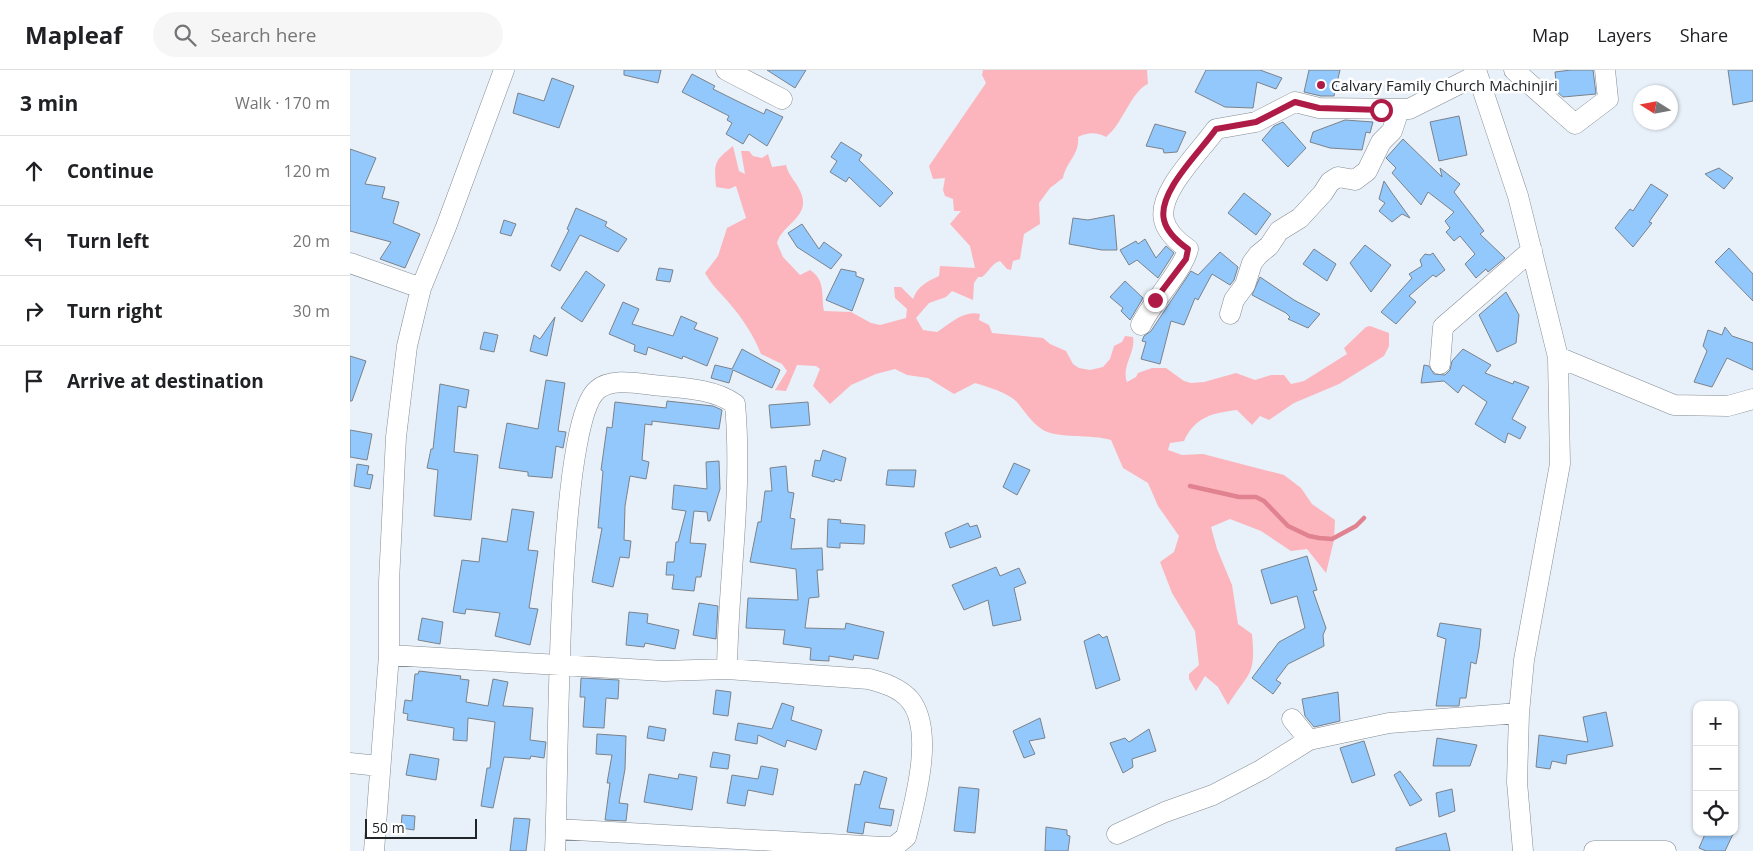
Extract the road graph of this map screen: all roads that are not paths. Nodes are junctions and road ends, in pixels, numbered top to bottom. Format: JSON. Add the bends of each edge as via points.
{"nodes":[{"id":1,"x":504,"y":70,"type":"edge"},
{"id":2,"x":726,"y":70,"type":"edge"},
{"id":3,"x":1514,"y":70,"type":"edge"},
{"id":4,"x":1605,"y":70,"type":"edge"},
{"id":5,"x":1476,"y":72,"type":"edge"},
{"id":6,"x":782,"y":99,"type":"dead end"},
{"id":7,"x":1399,"y":110,"type":"junction"},
{"id":8,"x":1532,"y":250,"type":"junction"},
{"id":9,"x":350,"y":263,"type":"edge"},
{"id":10,"x":420,"y":288,"type":"junction"},
{"id":11,"x":1230,"y":314,"type":"dead end"},
{"id":12,"x":1140,"y":325,"type":"dead end"},
{"id":13,"x":1558,"y":358,"type":"junction"},
{"id":14,"x":1440,"y":364,"type":"dead end"},
{"id":15,"x":1753,"y":399,"type":"edge"},
{"id":16,"x":388,"y":655,"type":"junction"},
{"id":17,"x":561,"y":665,"type":"junction"},
{"id":18,"x":727,"y":669,"type":"junction"},
{"id":19,"x":1519,"y":713,"type":"junction"},
{"id":20,"x":1292,"y":719,"type":"dead end"},
{"id":21,"x":1309,"y":740,"type":"junction"},
{"id":22,"x":350,"y":763,"type":"edge"},
{"id":23,"x":379,"y":766,"type":"junction"},
{"id":24,"x":556,"y":828,"type":"junction"},
{"id":25,"x":1117,"y":834,"type":"dead end"},
{"id":26,"x":374,"y":851,"type":"edge"},
{"id":27,"x":555,"y":851,"type":"edge"},
{"id":28,"x":1523,"y":851,"type":"edge"},
{"id":29,"x":1594,"y":851,"type":"edge"},
{"id":30,"x":1666,"y":851,"type":"edge"}],
"edges":[{"from":1,"to":10,"type":"street"},
{"from":2,"to":6,"type":"street"},
{"from":3,"to":4,"type":"street","via":[[1575,124],[1608,99]]},
{"from":5,"to":7,"type":"street","via":[[1409,110]]},
{"from":5,"to":8,"type":"street","via":[[1518,196]]},
{"from":7,"to":11,"type":"street","via":[[1392,131],[1381,142],[1367,171],[1355,180],[1338,176],[1330,182],[1309,208],[1280,231],[1258,255]]},
{"from":7,"to":12,"type":"street","via":[[1319,108],[1295,102],[1256,122],[1216,129],[1179,173],[1169,192],[1164,220],[1174,238],[1188,249],[1186,259]]},
{"from":8,"to":13,"type":"street"},
{"from":8,"to":14,"type":"street","via":[[1444,327]]},
{"from":9,"to":10,"type":"street"},
{"from":10,"to":16,"type":"street","via":[[407,346],[396,437]]},
{"from":13,"to":15,"type":"street","via":[[1674,404],[1728,406]]},
{"from":13,"to":19,"type":"street","via":[[1560,464],[1524,660]]},
{"from":16,"to":17,"type":"street"},
{"from":16,"to":23,"type":"street"},
{"from":17,"to":18,"type":"street","via":[[664,671]]},
{"from":17,"to":18,"type":"street","via":[[565,542],[579,425],[597,390],[615,382],[675,387],[724,396],[735,404],[735,526]]},
{"from":17,"to":24,"type":"street"},
{"from":18,"to":24,"type":"street","via":[[869,679],[892,686],[910,700],[922,731],[920,770],[906,837],[895,846],[883,847]]},
{"from":19,"to":21,"type":"street","via":[[1389,723]]},
{"from":19,"to":28,"type":"street","via":[[1517,782]]},
{"from":20,"to":21,"type":"street"},
{"from":21,"to":25,"type":"street","via":[[1213,795]]},
{"from":22,"to":23,"type":"street"},
{"from":23,"to":26,"type":"street"},
{"from":24,"to":27,"type":"street"},
{"from":29,"to":30,"type":"street"}]}
